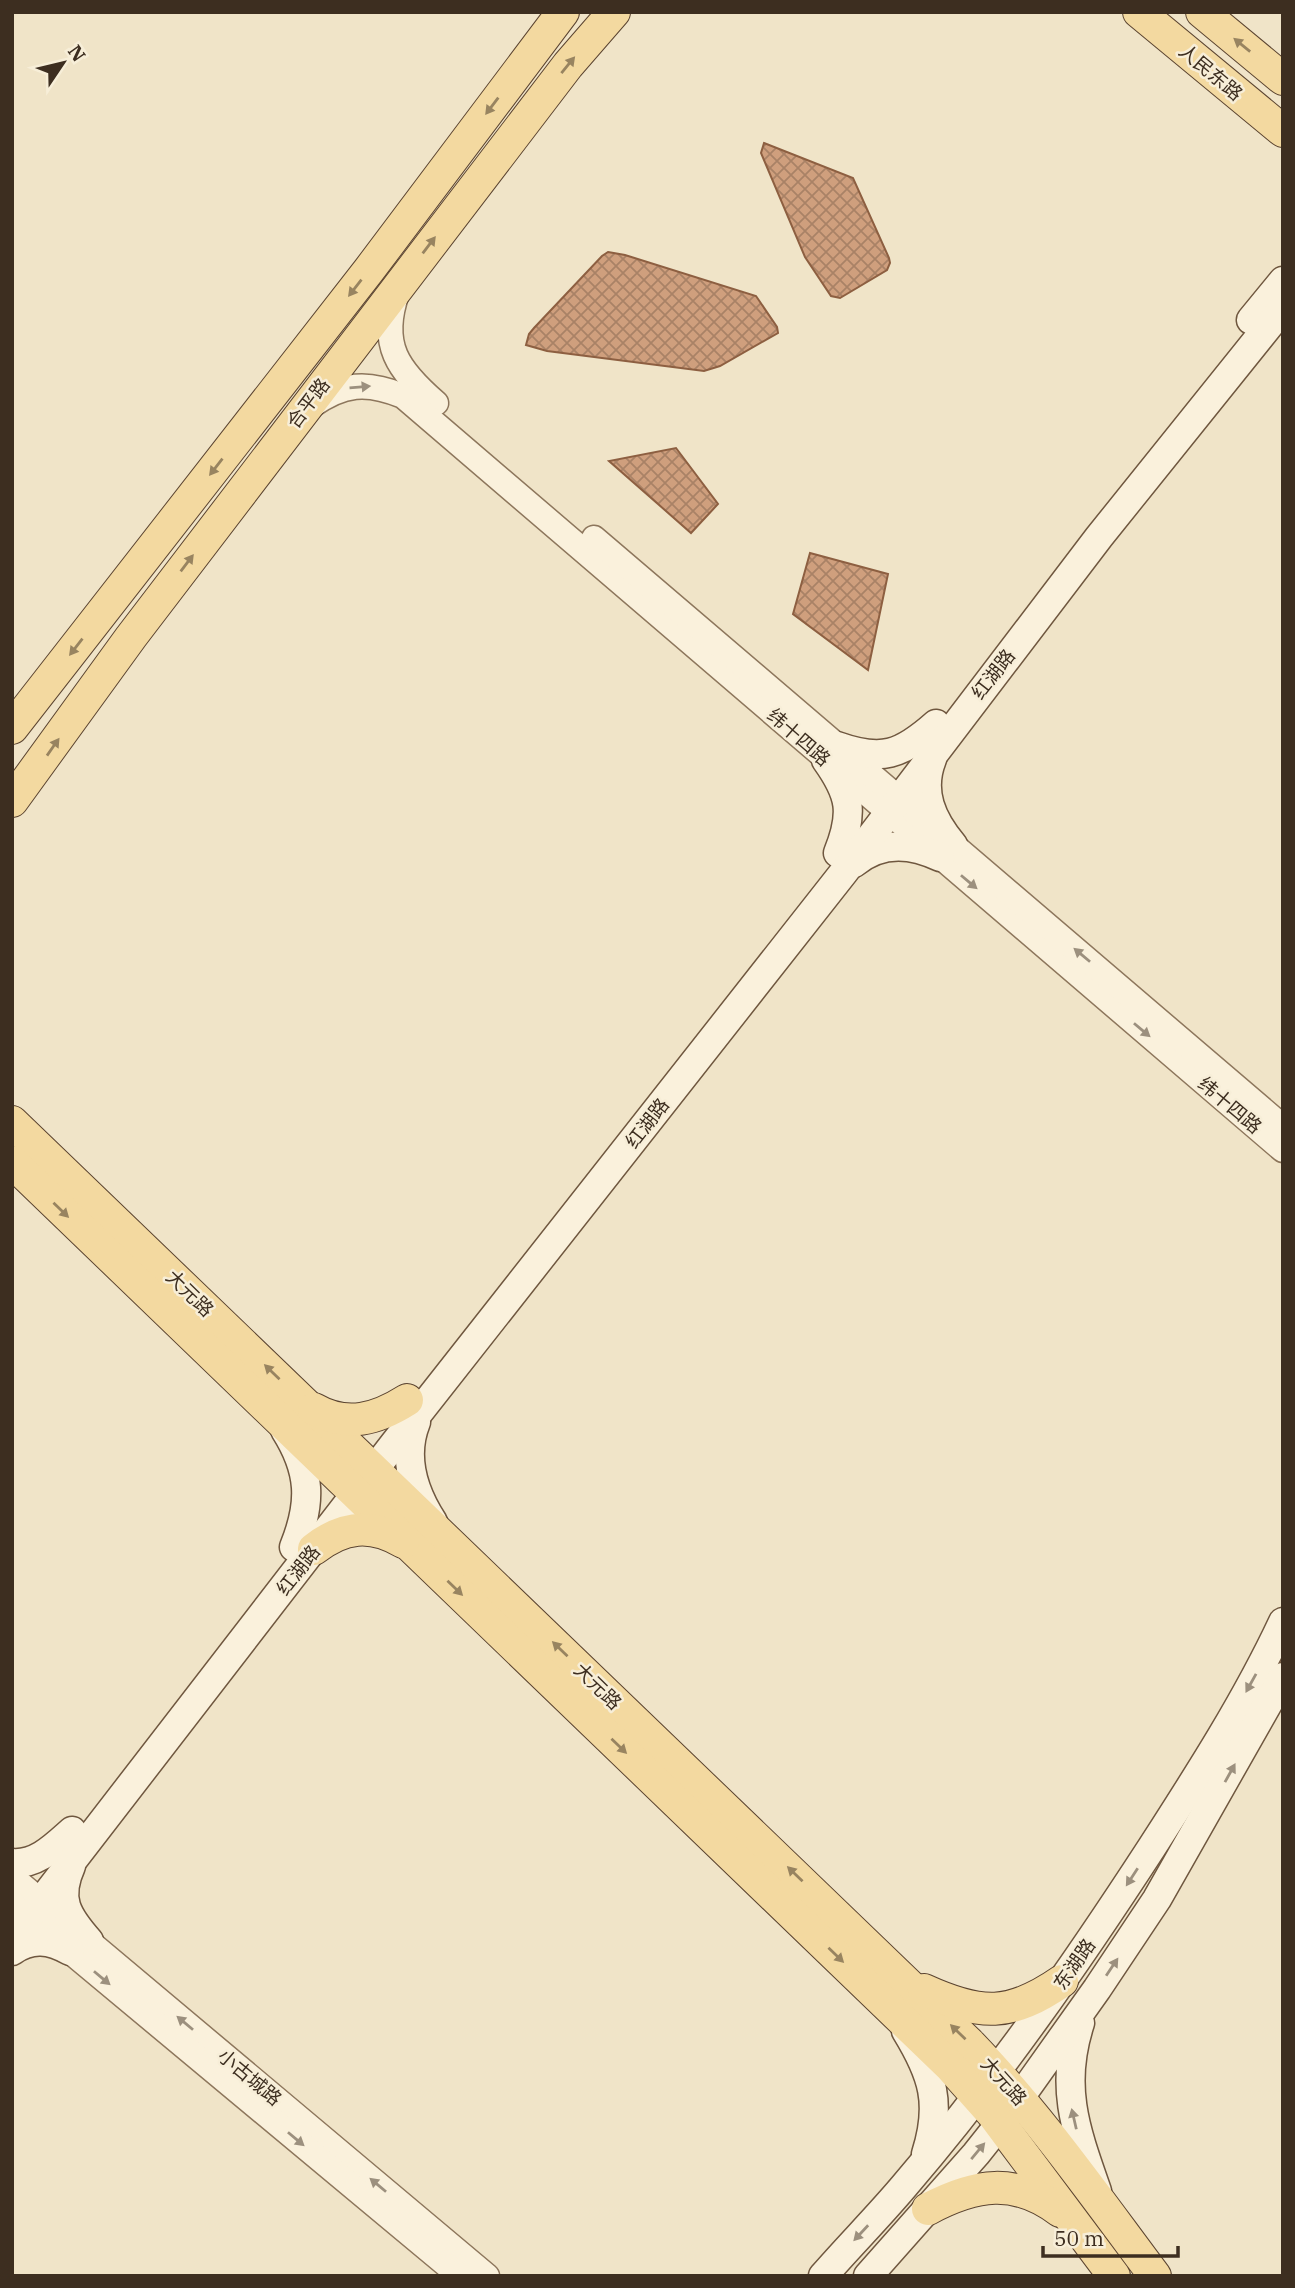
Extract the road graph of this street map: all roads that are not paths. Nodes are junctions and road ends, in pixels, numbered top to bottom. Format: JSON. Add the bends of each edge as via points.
{"nodes":[{"id":1,"x":563,"y":12,"type":"edge"},
{"id":2,"x":614,"y":12,"type":"edge"},
{"id":3,"x":1139,"y":12,"type":"edge"},
{"id":4,"x":1202,"y":12,"type":"edge"},
{"id":5,"x":1283,"y":79,"type":"edge"},
{"id":6,"x":1283,"y":131,"type":"edge"},
{"id":7,"x":1283,"y":281,"type":"edge"},
{"id":8,"x":401,"y":282,"type":"junction"},
{"id":9,"x":1283,"y":308,"type":"edge"},
{"id":10,"x":299,"y":415,"type":"junction"},
{"id":11,"x":12,"y":728,"type":"edge"},
{"id":12,"x":936,"y":736,"type":"junction"},
{"id":13,"x":832,"y":753,"type":"junction"},
{"id":14,"x":12,"y":801,"type":"edge"},
{"id":15,"x":887,"y":801,"type":"junction"},
{"id":16,"x":947,"y":851,"type":"junction"},
{"id":17,"x":841,"y":862,"type":"junction"},
{"id":18,"x":12,"y":1122,"type":"edge"},
{"id":19,"x":1283,"y":1127,"type":"edge"},
{"id":20,"x":1283,"y":1150,"type":"edge"},
{"id":21,"x":12,"y":1162,"type":"edge"},
{"id":22,"x":414,"y":1405,"type":"junction"},
{"id":23,"x":292,"y":1412,"type":"junction"},
{"id":24,"x":359,"y":1476,"type":"junction"},
{"id":25,"x":430,"y":1544,"type":"junction"},
{"id":26,"x":304,"y":1548,"type":"junction"},
{"id":27,"x":1283,"y":1622,"type":"edge"},
{"id":28,"x":1283,"y":1676,"type":"edge"},
{"id":29,"x":73,"y":1845,"type":"junction"},
{"id":30,"x":12,"y":1863,"type":"edge"},
{"id":31,"x":21,"y":1900,"type":"edge"},
{"id":32,"x":12,"y":1939,"type":"edge"},
{"id":33,"x":80,"y":1946,"type":"junction"},
{"id":34,"x":12,"y":1951,"type":"edge"},
{"id":35,"x":1062,"y":1981,"type":"junction"},
{"id":36,"x":897,"y":1993,"type":"junction"},
{"id":37,"x":1088,"y":2001,"type":"junction"},
{"id":38,"x":996,"y":2071,"type":"junction"},
{"id":39,"x":977,"y":2096,"type":"junction"},
{"id":40,"x":1020,"y":2098,"type":"junction"},
{"id":41,"x":1000,"y":2124,"type":"junction"},
{"id":42,"x":923,"y":2163,"type":"junction"},
{"id":43,"x":889,"y":2203,"type":"junction"},
{"id":44,"x":1103,"y":2206,"type":"junction"},
{"id":45,"x":921,"y":2218,"type":"junction"},
{"id":46,"x":1073,"y":2220,"type":"junction"},
{"id":47,"x":460,"y":2276,"type":"edge"},
{"id":48,"x":487,"y":2276,"type":"edge"},
{"id":49,"x":823,"y":2276,"type":"edge"},
{"id":50,"x":868,"y":2276,"type":"edge"},
{"id":51,"x":1114,"y":2276,"type":"edge"},
{"id":52,"x":1155,"y":2276,"type":"edge"}],
"edges":[{"from":1,"to":11,"type":"main road","name":"合平路","one_way":true,"via":[[369,270]]},
{"from":8,"to":2,"type":"main road","name":"合平路","one_way":true},
{"from":3,"to":6,"type":"main road","name":"人民东路"},
{"from":5,"to":4,"type":"main road","name":"人民东路","one_way":true},
{"from":7,"to":12,"type":"main road","name":"红湖路","via":[[1086,525]]},
{"from":8,"to":10,"type":"main road","name":"合平路"},
{"from":8,"to":13,"type":"street","name":"纬十四路","via":[[390,337],[401,370]]},
{"from":9,"to":12,"type":"main road","name":"红湖路"},
{"from":10,"to":13,"type":"street","name":"纬十四路","one_way":true,"via":[[336,392],[360,385],[382,387],[403,396]]},
{"from":14,"to":10,"type":"main road","name":"合平路","one_way":true},
{"from":12,"to":13,"type":"main road","via":[[878,756]]},
{"from":12,"to":15,"type":"main road","name":"红湖路"},
{"from":12,"to":16,"type":"main road","via":[[926,792]]},
{"from":13,"to":15,"type":"street","name":"纬十四路"},
{"from":13,"to":17,"type":"main road","via":[[848,801]]},
{"from":15,"to":16,"type":"street","name":"纬十四路"},
{"from":15,"to":17,"type":"main road","name":"红湖路"},
{"from":16,"to":17,"type":"main road","via":[[893,846]]},
{"from":19,"to":16,"type":"street","name":"纬十四路","one_way":true},
{"from":16,"to":20,"type":"street","name":"纬十四路","one_way":true},
{"from":17,"to":22,"type":"main road","name":"红湖路"},
{"from":23,"to":18,"type":"main road","name":"大元路","one_way":true},
{"from":21,"to":23,"type":"main road","name":"大元路","one_way":true},
{"from":22,"to":23,"type":"main road","via":[[353,1421]]},
{"from":22,"to":24,"type":"main road","name":"红湖路"},
{"from":22,"to":25,"type":"main road","via":[[412,1478]]},
{"from":23,"to":24,"type":"main road","name":"大元路"},
{"from":23,"to":26,"type":"main road","via":[[307,1492]]},
{"from":24,"to":25,"type":"main road","name":"大元路"},
{"from":24,"to":26,"type":"main road","name":"红湖路"},
{"from":25,"to":26,"type":"main road","via":[[348,1530]]},
{"from":25,"to":36,"type":"main road","name":"大元路"},
{"from":26,"to":29,"type":"main road","name":"红湖路"},
{"from":27,"to":35,"type":"main road","name":"东湖路","one_way":true,"via":[[1211,1755]]},
{"from":37,"to":28,"type":"main road","name":"东湖路","one_way":true,"via":[[1157,1899]]},
{"from":29,"to":30,"type":"main road"},
{"from":29,"to":31,"type":"main road","name":"红湖路"},
{"from":29,"to":33,"type":"main road","via":[[63,1886]]},
{"from":31,"to":32,"type":"main road","name":"红湖路"},
{"from":31,"to":33,"type":"street","name":"小古城路"},
{"from":33,"to":34,"type":"main road","via":[[32,1941]]},
{"from":33,"to":47,"type":"street","name":"小古城路","one_way":true},
{"from":48,"to":33,"type":"street","name":"小古城路","one_way":true},
{"from":35,"to":36,"type":"main road","via":[[1039,1997],[990,2010]]},
{"from":35,"to":37,"type":"main road","via":[[1065,1997],[1072,2003]]},
{"from":35,"to":38,"type":"main road","name":"东湖路"},
{"from":38,"to":36,"type":"main road","name":"大元路","one_way":true},
{"from":36,"to":39,"type":"main road","name":"大元路"},
{"from":36,"to":42,"type":"main road","via":[[932,2085],[936,2112]]},
{"from":37,"to":40,"type":"main road","name":"东湖路"},
{"from":44,"to":37,"type":"main road","one_way":true,"via":[[1070,2101],[1073,2049]]},
{"from":38,"to":39,"type":"main road","name":"东湖路"},
{"from":38,"to":40,"type":"main road","name":"大元路"},
{"from":39,"to":41,"type":"main road","name":"大元路"},
{"from":39,"to":42,"type":"main road","name":"东湖路"},
{"from":40,"to":41,"type":"main road","name":"东湖路"},
{"from":40,"to":44,"type":"main road","name":"大元路"},
{"from":45,"to":41,"type":"main road","name":"东湖路","one_way":true},
{"from":41,"to":46,"type":"main road","name":"大元路"},
{"from":42,"to":43,"type":"main road","name":"东湖路"},
{"from":43,"to":45,"type":"main road","via":[[902,2199],[913,2206],[916,2218]]},
{"from":43,"to":49,"type":"main road","name":"东湖路","one_way":true},
{"from":44,"to":52,"type":"main road","name":"大元路"},
{"from":45,"to":46,"type":"main road","via":[[967,2190],[995,2187],[1026,2191]]},
{"from":45,"to":50,"type":"main road","name":"东湖路"},
{"from":46,"to":51,"type":"main road","name":"大元路"}]}
